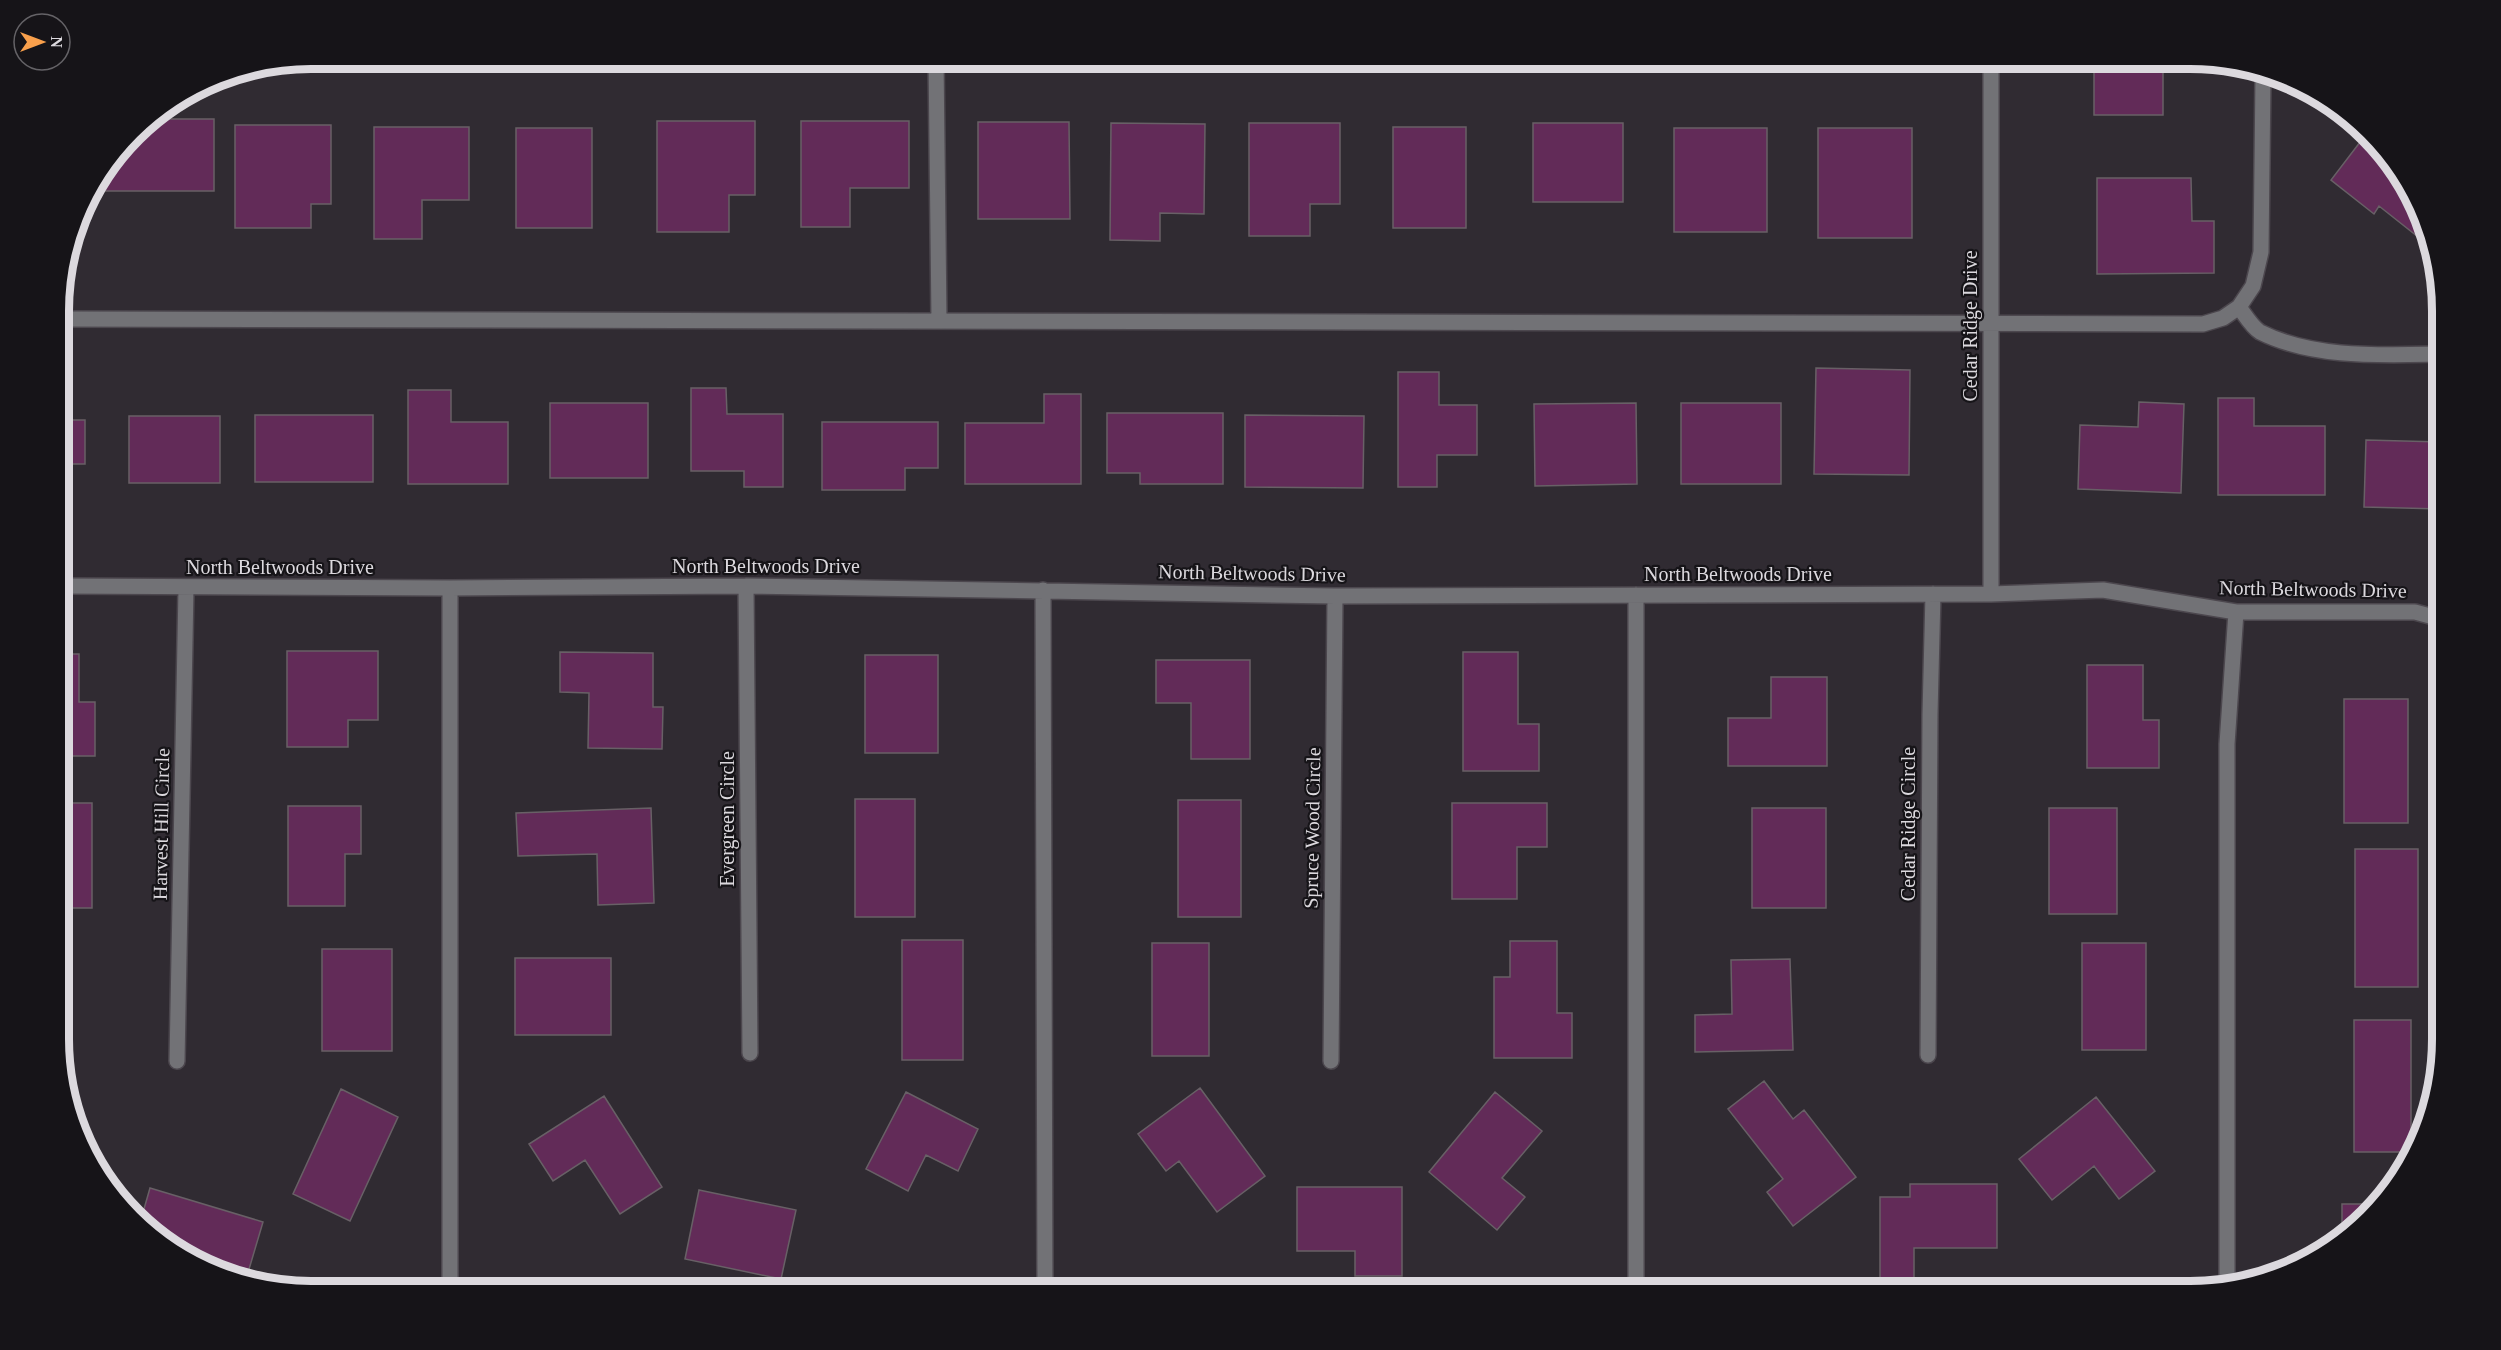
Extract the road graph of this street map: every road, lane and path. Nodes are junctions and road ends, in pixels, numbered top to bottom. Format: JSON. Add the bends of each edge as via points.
{"nodes":[{"id":1,"x":936,"y":69,"type":"edge"},
{"id":2,"x":1991,"y":69,"type":"edge"},
{"id":3,"x":2263,"y":80,"type":"edge"},
{"id":4,"x":2239,"y":308,"type":"junction"},
{"id":5,"x":69,"y":319,"type":"edge"},
{"id":6,"x":939,"y":320,"type":"junction"},
{"id":7,"x":1991,"y":322,"type":"junction"},
{"id":8,"x":2432,"y":354,"type":"edge"},
{"id":9,"x":69,"y":586,"type":"edge"},
{"id":10,"x":746,"y":586,"type":"junction"},
{"id":11,"x":186,"y":588,"type":"junction"},
{"id":12,"x":450,"y":588,"type":"junction"},
{"id":13,"x":1043,"y":590,"type":"junction"},
{"id":14,"x":1934,"y":594,"type":"junction"},
{"id":15,"x":1991,"y":594,"type":"junction"},
{"id":16,"x":1636,"y":595,"type":"junction"},
{"id":17,"x":1335,"y":596,"type":"junction"},
{"id":18,"x":2236,"y":612,"type":"junction"},
{"id":19,"x":2432,"y":617,"type":"edge"},
{"id":20,"x":750,"y":1053,"type":"dead end"},
{"id":21,"x":1928,"y":1054,"type":"dead end"},
{"id":22,"x":177,"y":1060,"type":"dead end"},
{"id":23,"x":1331,"y":1060,"type":"dead end"},
{"id":24,"x":2227,"y":1278,"type":"edge"},
{"id":25,"x":450,"y":1281,"type":"edge"},
{"id":26,"x":1045,"y":1281,"type":"edge"},
{"id":27,"x":1636,"y":1281,"type":"edge"}],
"edges":[{"from":1,"to":6,"type":"street"},
{"from":2,"to":7,"type":"street","name":"Cedar Ridge Drive"},
{"from":3,"to":4,"type":"street","via":[[2261,252],[2253,286]]},
{"from":4,"to":7,"type":"street","via":[[2203,324]]},
{"from":4,"to":8,"type":"street","via":[[2258,331],[2308,348],[2379,355]]},
{"from":5,"to":6,"type":"street"},
{"from":6,"to":7,"type":"street"},
{"from":7,"to":15,"type":"street","name":"Cedar Ridge Drive"},
{"from":9,"to":11,"type":"street","name":"North Beltwoods Drive"},
{"from":10,"to":12,"type":"street","name":"North Beltwoods Drive"},
{"from":10,"to":13,"type":"street","name":"North Beltwoods Drive"},
{"from":10,"to":20,"type":"street","name":"Evergreen Circle"},
{"from":11,"to":12,"type":"street","name":"North Beltwoods Drive"},
{"from":11,"to":22,"type":"street","name":"Harvest Hill Circle"},
{"from":12,"to":25,"type":"street"},
{"from":13,"to":17,"type":"street","name":"North Beltwoods Drive"},
{"from":13,"to":26,"type":"street"},
{"from":14,"to":15,"type":"street","name":"North Beltwoods Drive"},
{"from":14,"to":16,"type":"street","name":"North Beltwoods Drive"},
{"from":14,"to":21,"type":"street","name":"Cedar Ridge Circle"},
{"from":15,"to":18,"type":"street","name":"North Beltwoods Drive","via":[[2103,590]]},
{"from":16,"to":17,"type":"street","name":"North Beltwoods Drive"},
{"from":16,"to":27,"type":"street"},
{"from":17,"to":23,"type":"street","name":"Spruce Wood Circle"},
{"from":18,"to":19,"type":"street","name":"North Beltwoods Drive","via":[[2415,612]]},
{"from":18,"to":24,"type":"street","via":[[2228,744]]}]}
